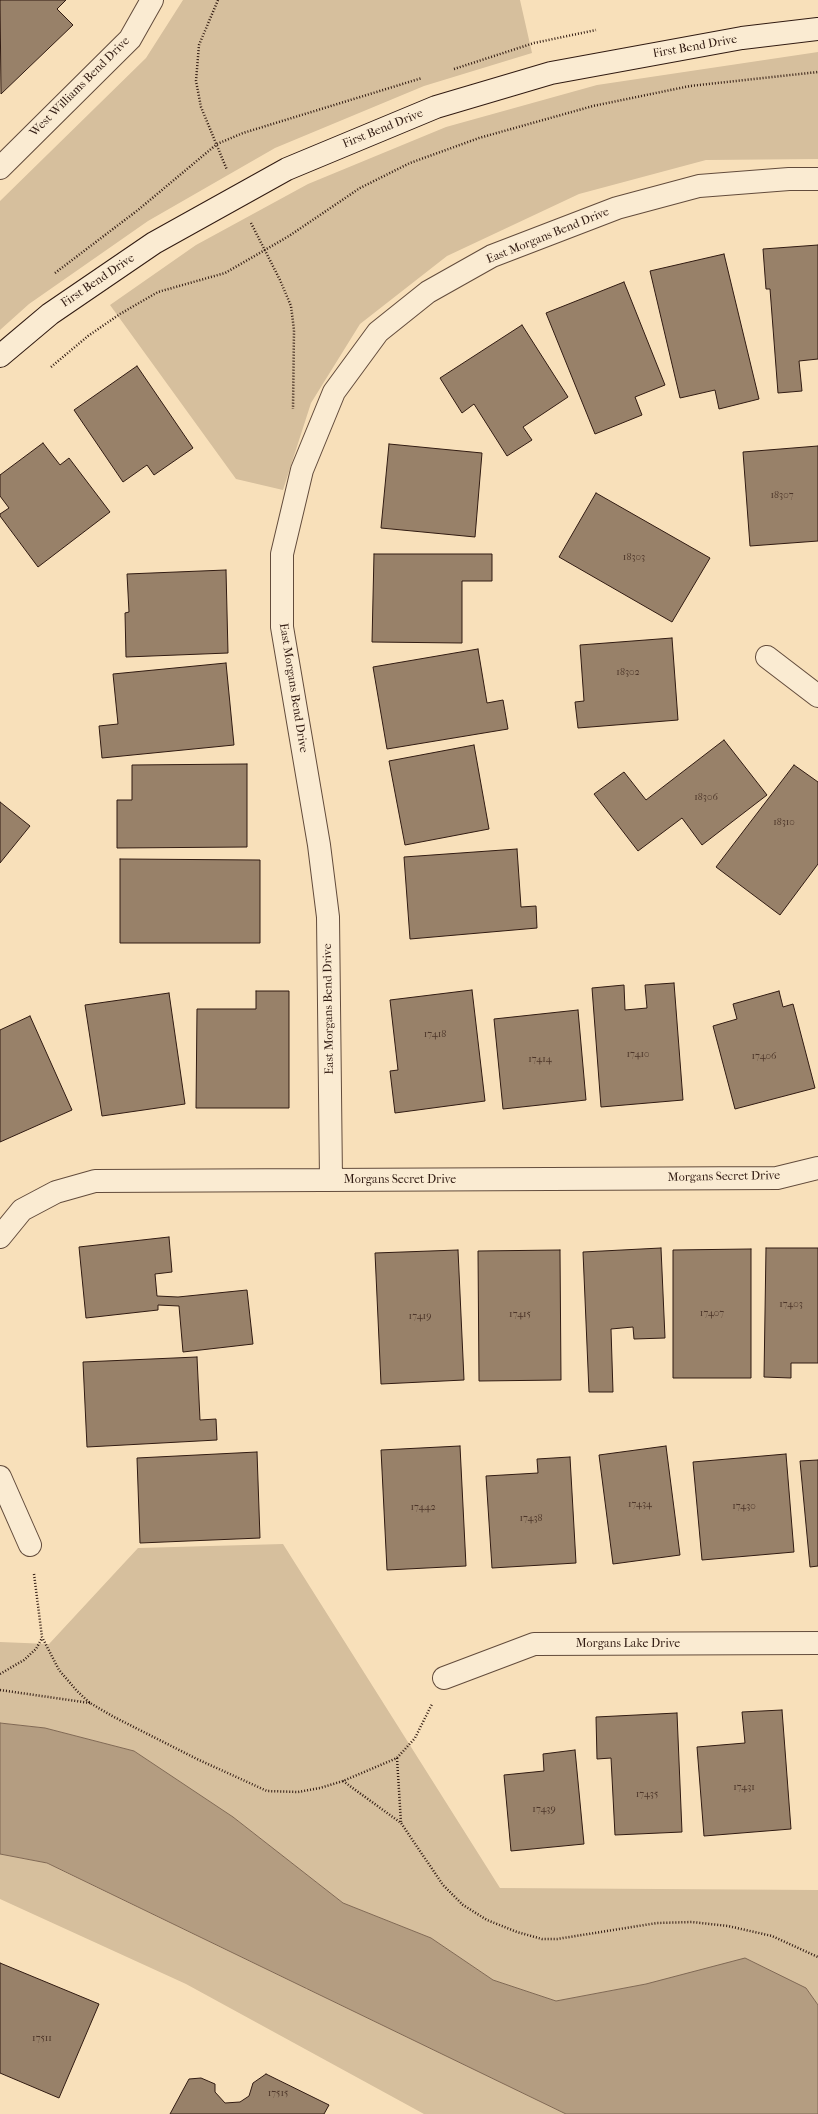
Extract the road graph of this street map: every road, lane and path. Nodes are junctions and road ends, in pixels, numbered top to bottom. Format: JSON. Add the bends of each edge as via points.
{"nodes":[{"id":1,"x":152,"y":0,"type":"edge"},
{"id":2,"x":218,"y":0,"type":"edge"},
{"id":3,"x":818,"y":29,"type":"edge"},
{"id":4,"x":818,"y":72,"type":"edge"},
{"id":5,"x":0,"y":168,"type":"edge"},
{"id":6,"x":818,"y":179,"type":"edge"},
{"id":7,"x":237,"y":197,"type":"junction"},
{"id":8,"x":266,"y":250,"type":"junction"},
{"id":9,"x":0,"y":356,"type":"edge"},
{"id":10,"x":51,"y":367,"type":"dead end"},
{"id":11,"x":293,"y":410,"type":"dead end"},
{"id":12,"x":767,"y":657,"type":"dead end"},
{"id":13,"x":818,"y":696,"type":"edge"},
{"id":14,"x":818,"y":1168,"type":"edge"},
{"id":15,"x":331,"y":1180,"type":"junction"},
{"id":16,"x":0,"y":1237,"type":"edge"},
{"id":17,"x":0,"y":1477,"type":"edge"},
{"id":18,"x":30,"y":1545,"type":"joint"},
{"id":19,"x":42,"y":1637,"type":"junction"},
{"id":20,"x":818,"y":1643,"type":"edge"},
{"id":21,"x":0,"y":1674,"type":"edge"},
{"id":22,"x":444,"y":1678,"type":"joint"},
{"id":23,"x":0,"y":1690,"type":"edge"},
{"id":24,"x":90,"y":1703,"type":"junction"},
{"id":25,"x":397,"y":1758,"type":"junction"},
{"id":26,"x":343,"y":1781,"type":"junction"},
{"id":27,"x":401,"y":1823,"type":"junction"},
{"id":28,"x":818,"y":1957,"type":"edge"}],
"edges":[{"from":1,"to":5,"type":"street","name":"West Williams Bend Drive","via":[[130,39]]},
{"from":2,"to":7,"type":"path","via":[[199,45],[196,81],[201,107]]},
{"from":3,"to":7,"type":"street","name":"First Bend Drive","via":[[742,38],[544,75],[436,107],[287,169]]},
{"from":4,"to":8,"type":"path","via":[[690,86],[593,106],[479,138],[410,163],[360,188]]},
{"from":6,"to":15,"type":"street","name":"East Morgans Bend Drive","via":[[699,186],[617,208],[492,256],[428,292],[378,332],[334,392],[302,470],[282,554],[282,627],[320,845],[328,917]]},
{"from":7,"to":8,"type":"path"},
{"from":7,"to":9,"type":"street","name":"First Bend Drive","via":[[154,243],[50,314]]},
{"from":8,"to":10,"type":"path","via":[[225,273],[158,292],[88,336]]},
{"from":8,"to":11,"type":"path","via":[[291,306],[294,330]]},
{"from":12,"to":13,"type":"street"},
{"from":14,"to":15,"type":"street","name":"Morgans Secret Drive","via":[[777,1178]]},
{"from":15,"to":16,"type":"street","name":"Morgans Secret Drive","via":[[95,1181],[56,1192],[22,1210]]},
{"from":17,"to":18,"type":"street"},
{"from":18,"to":19,"type":"path"},
{"from":19,"to":21,"type":"path","via":[[36,1649],[24,1660]]},
{"from":19,"to":24,"type":"path","via":[[59,1670]]},
{"from":20,"to":22,"type":"street","name":"Morgans Lake Drive","via":[[534,1644]]},
{"from":22,"to":25,"type":"path","via":[[415,1738]]},
{"from":23,"to":24,"type":"path"},
{"from":24,"to":26,"type":"path","via":[[197,1759],[267,1790],[298,1792]]},
{"from":25,"to":26,"type":"path"},
{"from":25,"to":27,"type":"path"},
{"from":26,"to":27,"type":"path"},
{"from":27,"to":28,"type":"path","via":[[443,1885],[463,1905],[487,1920],[517,1932],[556,1940],[657,1923],[692,1922],[728,1926],[772,1936]]}]}
